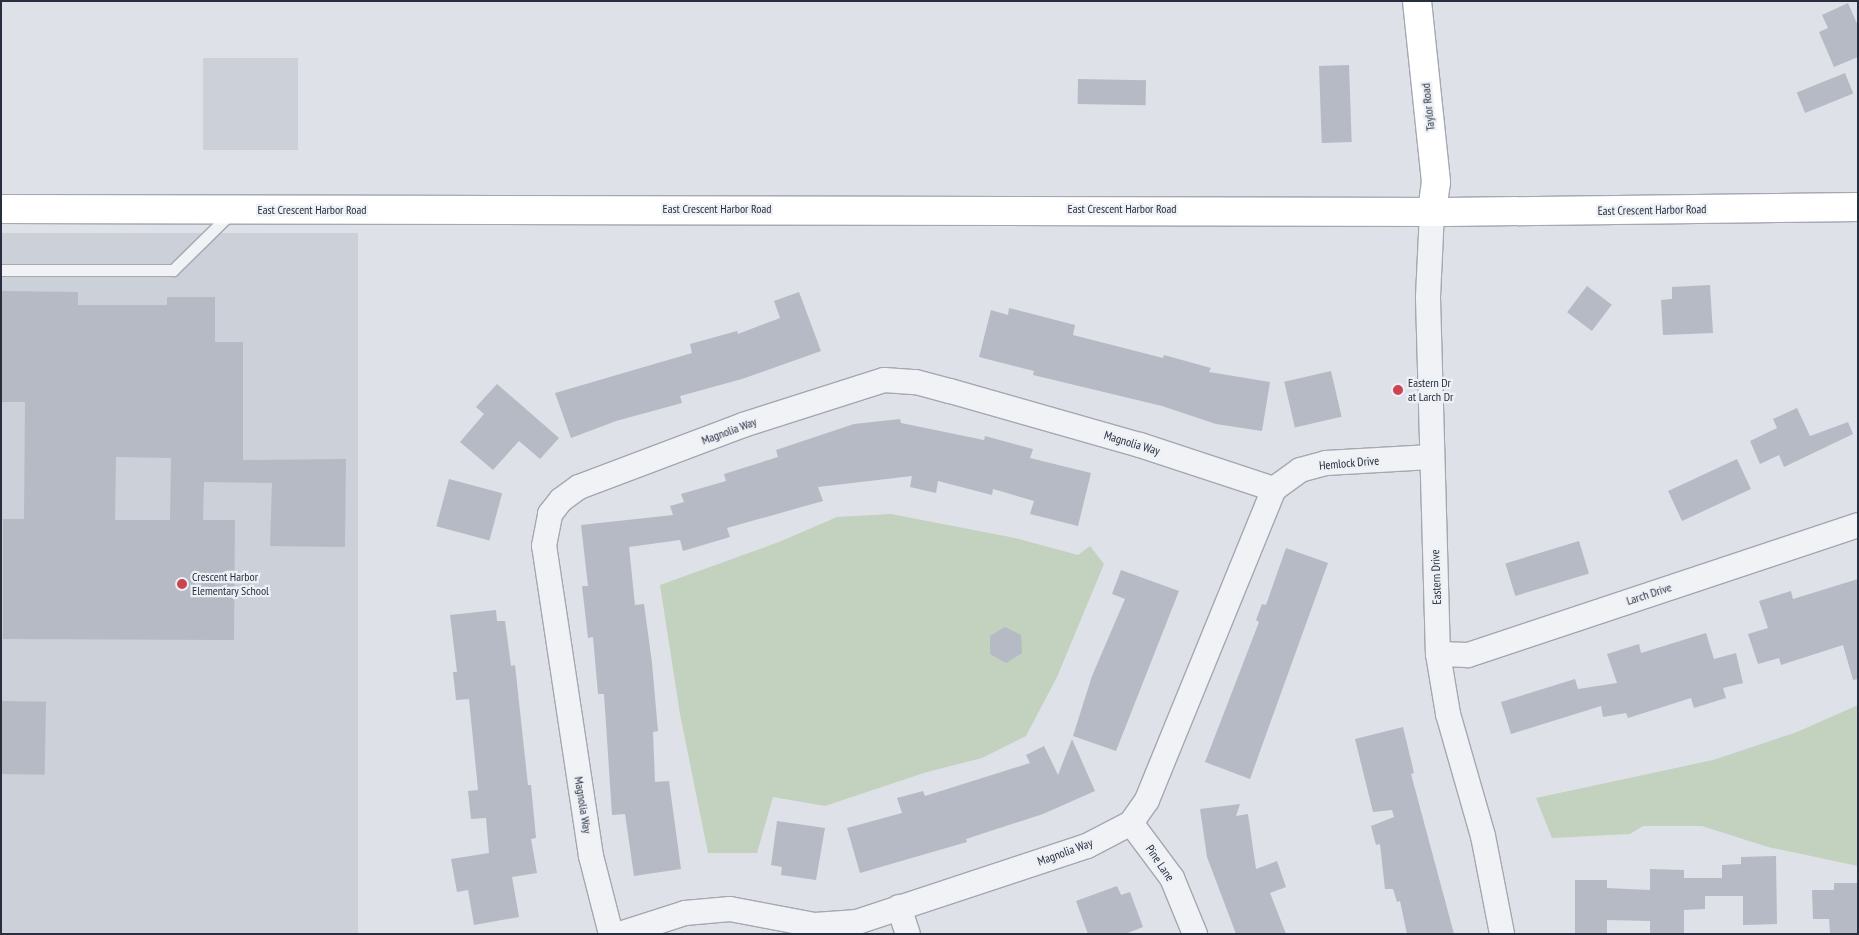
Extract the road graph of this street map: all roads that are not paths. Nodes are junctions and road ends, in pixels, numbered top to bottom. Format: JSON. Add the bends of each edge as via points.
{"nodes":[{"id":1,"x":1417,"y":1,"type":"edge"},
{"id":2,"x":1858,"y":208,"type":"edge"},
{"id":3,"x":1,"y":209,"type":"edge"},
{"id":4,"x":234,"y":210,"type":"junction"},
{"id":5,"x":1439,"y":212,"type":"junction"},
{"id":6,"x":1,"y":270,"type":"edge"},
{"id":7,"x":1431,"y":457,"type":"junction"},
{"id":8,"x":1274,"y":490,"type":"junction"},
{"id":9,"x":1858,"y":525,"type":"edge"},
{"id":10,"x":1438,"y":654,"type":"junction"},
{"id":11,"x":1131,"y":822,"type":"junction"},
{"id":12,"x":899,"y":907,"type":"junction"},
{"id":13,"x":611,"y":934,"type":"edge"},
{"id":14,"x":620,"y":934,"type":"edge"},
{"id":15,"x":908,"y":934,"type":"edge"},
{"id":16,"x":1195,"y":934,"type":"edge"},
{"id":17,"x":1502,"y":934,"type":"edge"}],
"edges":[{"from":1,"to":5,"type":"street","name":"Taylor Road"},
{"from":2,"to":5,"type":"street","name":"East Crescent Harbor Road"},
{"from":3,"to":4,"type":"street","name":"East Crescent Harbor Road"},
{"from":4,"to":5,"type":"street","name":"East Crescent Harbor Road"},
{"from":4,"to":6,"type":"lane","via":[[173,270]]},
{"from":5,"to":7,"type":"street","name":"Eastern Drive","via":[[1428,298]]},
{"from":7,"to":8,"type":"street","name":"Hemlock Drive","via":[[1326,463],[1300,470]]},
{"from":7,"to":10,"type":"street","name":"Eastern Drive"},
{"from":8,"to":11,"type":"street","name":"Magnolia Way","via":[[1147,800]]},
{"from":8,"to":13,"type":"street","name":"Magnolia Way","via":[[1140,445],[950,391],[916,382],[884,380],[744,425],[579,487],[561,500],[550,514],[544,546],[591,856]]},
{"from":9,"to":10,"type":"street","name":"Larch Drive","via":[[1468,655]]},
{"from":10,"to":17,"type":"street","name":"Eastern Drive","via":[[1448,714],[1483,836]]},
{"from":11,"to":12,"type":"street","name":"Magnolia Way","via":[[1087,846]]},
{"from":11,"to":16,"type":"street","name":"Pine Lane","via":[[1172,878]]},
{"from":12,"to":14,"type":"street","name":"Magnolia Way","via":[[857,922],[815,925],[730,909],[685,913]]},
{"from":12,"to":15,"type":"street"}]}
